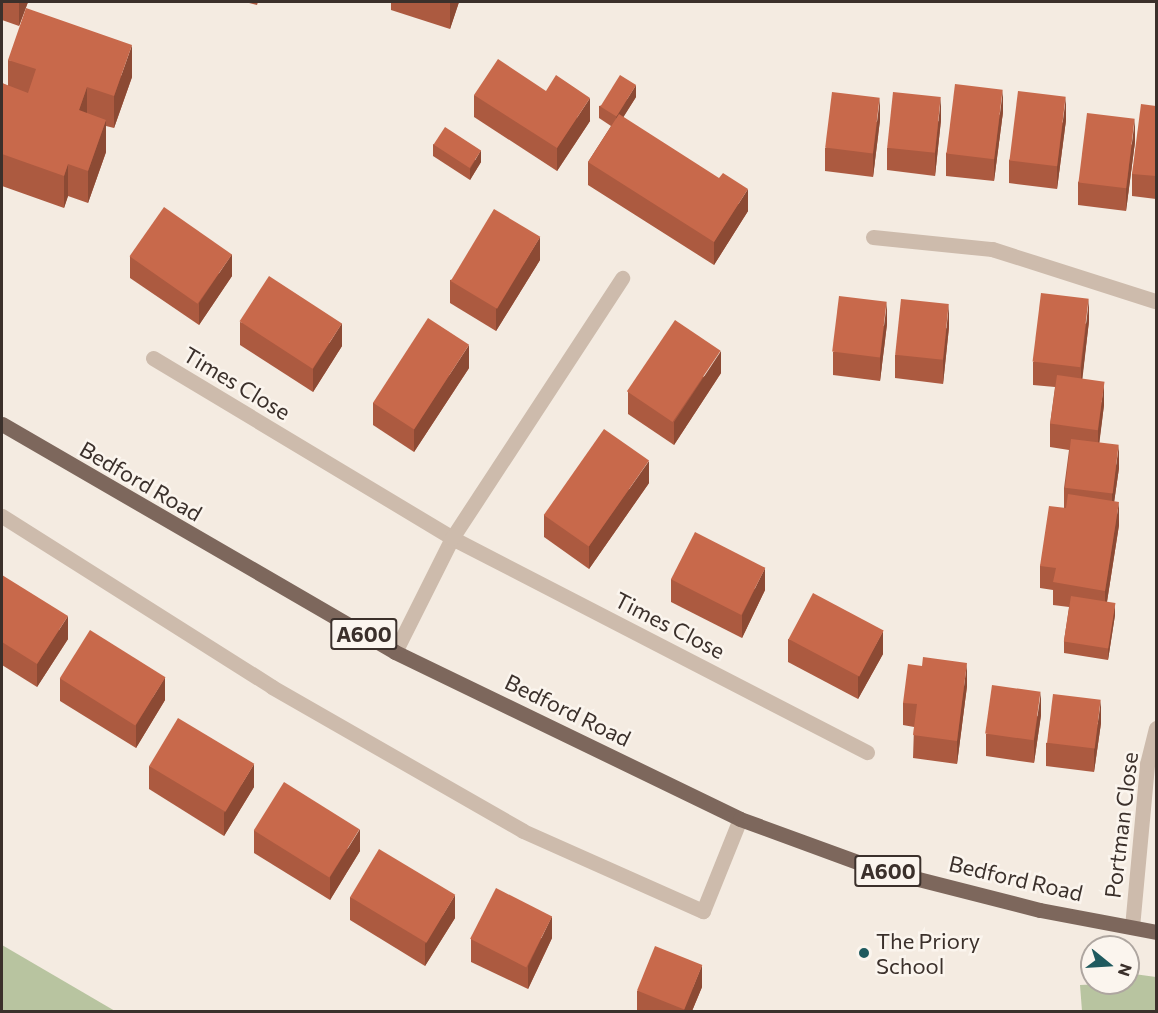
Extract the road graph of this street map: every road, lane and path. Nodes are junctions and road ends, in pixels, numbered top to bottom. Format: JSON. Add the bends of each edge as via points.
{"nodes":[{"id":1,"x":873,"y":237,"type":"dead end"},
{"id":2,"x":622,"y":278,"type":"dead end"},
{"id":3,"x":1156,"y":305,"type":"edge"},
{"id":4,"x":153,"y":358,"type":"dead end"},
{"id":5,"x":2,"y":424,"type":"edge"},
{"id":6,"x":2,"y":516,"type":"edge"},
{"id":7,"x":452,"y":538,"type":"junction"},
{"id":8,"x":395,"y":652,"type":"junction"},
{"id":9,"x":1156,"y":728,"type":"edge"},
{"id":10,"x":867,"y":752,"type":"dead end"},
{"id":11,"x":740,"y":819,"type":"junction"},
{"id":12,"x":1132,"y":927,"type":"junction"},
{"id":13,"x":1156,"y":932,"type":"edge"}],
"edges":[{"from":1,"to":3,"type":"street","via":[[992,249]]},
{"from":2,"to":7,"type":"street"},
{"from":4,"to":7,"type":"street","name":"Times Close"},
{"from":5,"to":8,"type":"main road","name":"Bedford Road","number":"A600"},
{"from":6,"to":11,"type":"street","via":[[272,687],[523,831],[703,911]]},
{"from":7,"to":8,"type":"street"},
{"from":7,"to":10,"type":"street","name":"Times Close"},
{"from":8,"to":11,"type":"main road","name":"Bedford Road","number":"A600"},
{"from":9,"to":12,"type":"street","name":"Portman Close","via":[[1148,764]]},
{"from":11,"to":12,"type":"main road","name":"Bedford Road","number":"A600","via":[[871,867]]},
{"from":12,"to":13,"type":"main road","name":"Bedford Road","number":"A600"}]}
